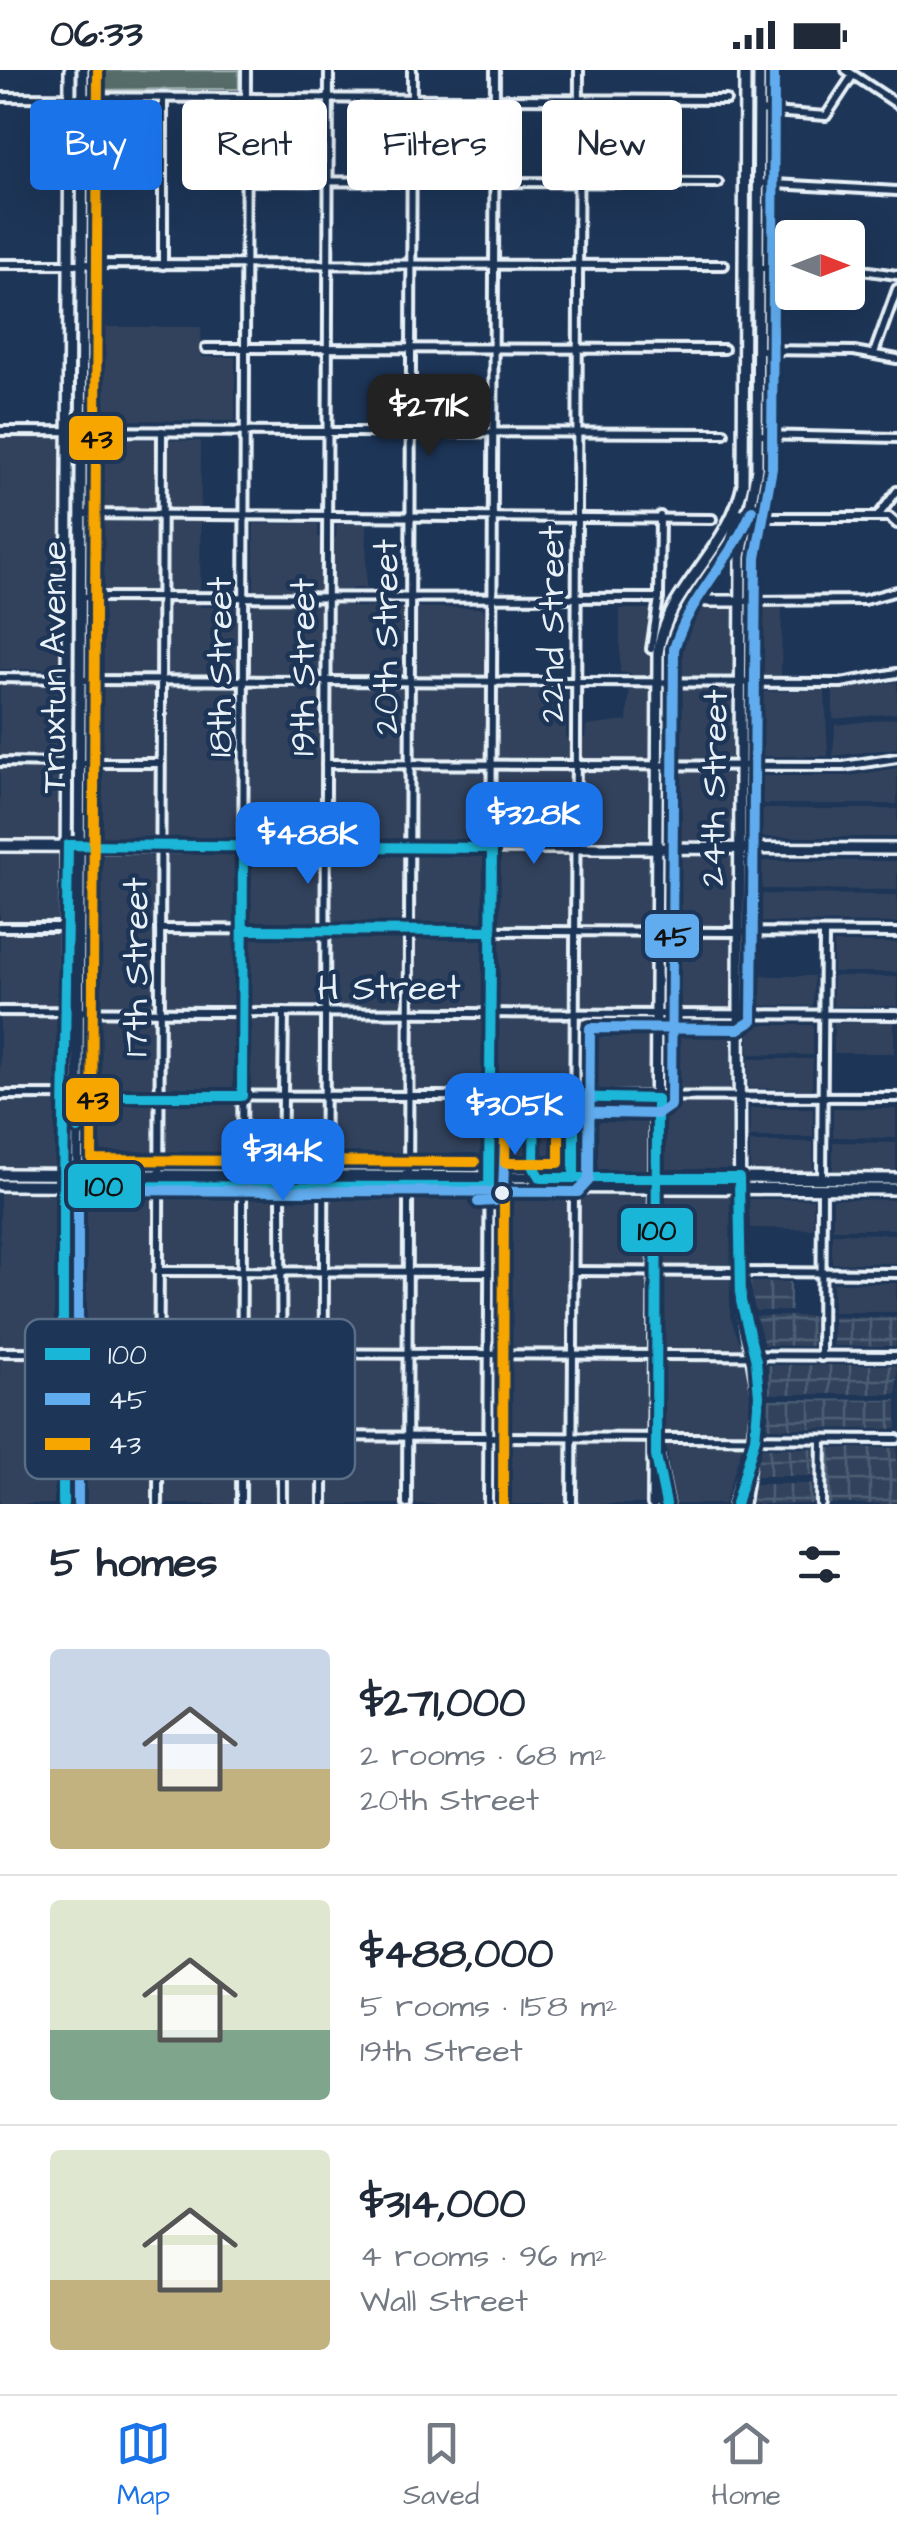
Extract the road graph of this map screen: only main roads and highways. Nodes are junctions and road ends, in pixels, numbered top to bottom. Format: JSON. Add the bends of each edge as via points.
{"nodes":[{"id":1,"x":70,"y":70,"type":"edge"},
{"id":2,"x":84,"y":70,"type":"edge"},
{"id":3,"x":745,"y":70,"type":"edge"},
{"id":4,"x":758,"y":70,"type":"edge"},
{"id":5,"x":740,"y":496,"type":"junction"},
{"id":6,"x":67,"y":581,"type":"junction"},
{"id":7,"x":741,"y":601,"type":"junction"},
{"id":8,"x":80,"y":602,"type":"junction"},
{"id":9,"x":68,"y":664,"type":"junction"},
{"id":10,"x":68,"y":679,"type":"junction"},
{"id":11,"x":80,"y":680,"type":"junction"},
{"id":12,"x":80,"y":694,"type":"junction"},
{"id":13,"x":74,"y":763,"type":"junction"},
{"id":14,"x":0,"y":846,"type":"edge"},
{"id":15,"x":74,"y":846,"type":"junction"},
{"id":16,"x":657,"y":848,"type":"junction"},
{"id":17,"x":739,"y":849,"type":"junction"},
{"id":18,"x":897,"y":850,"type":"edge"},
{"id":19,"x":73,"y":1012,"type":"junction"},
{"id":20,"x":0,"y":1174,"type":"edge"},
{"id":21,"x":897,"y":1179,"type":"edge"},
{"id":22,"x":63,"y":1180,"type":"junction"},
{"id":23,"x":77,"y":1180,"type":"junction"},
{"id":24,"x":657,"y":1182,"type":"junction"},
{"id":25,"x":740,"y":1183,"type":"junction"},
{"id":26,"x":0,"y":1184,"type":"edge"},
{"id":27,"x":822,"y":1184,"type":"junction"},
{"id":28,"x":897,"y":1189,"type":"edge"},
{"id":29,"x":63,"y":1319,"type":"edge"},
{"id":30,"x":77,"y":1319,"type":"edge"},
{"id":31,"x":656,"y":1456,"type":"junction"},
{"id":32,"x":744,"y":1479,"type":"joint"},
{"id":33,"x":653,"y":1504,"type":"edge"},
{"id":34,"x":666,"y":1504,"type":"edge"},
{"id":35,"x":740,"y":1504,"type":"edge"}],
"edges":[{"from":1,"to":6,"type":"main road","name":"Truxtun Avenue"},
{"from":2,"to":8,"type":"main road","name":"Truxtun Avenue"},
{"from":3,"to":5,"type":"main road","name":"24th Street"},
{"from":4,"to":7,"type":"main road","name":"24th Street","via":[[756,477]]},
{"from":5,"to":7,"type":"main road","via":[[736,530],[700,592],[707,601]]},
{"from":5,"to":16,"type":"main road","name":"24th Street","via":[[720,544],[668,617],[659,647]]},
{"from":6,"to":8,"type":"main road"},
{"from":6,"to":9,"type":"main road","name":"Truxtun Avenue"},
{"from":7,"to":17,"type":"main road","name":"24th Street"},
{"from":8,"to":11,"type":"main road","name":"Truxtun Avenue"},
{"from":9,"to":10,"type":"main road","name":"Truxtun Avenue"},
{"from":9,"to":11,"type":"main road"},
{"from":10,"to":12,"type":"main road"},
{"from":10,"to":13,"type":"main road","name":"Truxtun Avenue"},
{"from":11,"to":12,"type":"main road","name":"Truxtun Avenue"},
{"from":12,"to":13,"type":"main road","name":"Truxtun Avenue"},
{"from":13,"to":15,"type":"main road","name":"Truxtun Avenue"},
{"from":14,"to":15,"type":"main road"},
{"from":15,"to":16,"type":"main road"},
{"from":15,"to":19,"type":"main road","name":"Truxtun Avenue"},
{"from":15,"to":19,"type":"main road","name":"Truxtun Avenue","via":[[68,926]]},
{"from":16,"to":17,"type":"main road"},
{"from":16,"to":24,"type":"main road","name":"24th Street"},
{"from":17,"to":18,"type":"main road"},
{"from":17,"to":25,"type":"main road","name":"24th Street"},
{"from":19,"to":22,"type":"main road","name":"Truxtun Avenue"},
{"from":19,"to":23,"type":"main road","name":"Truxtun Avenue"},
{"from":20,"to":22,"type":"main road"},
{"from":21,"to":27,"type":"main road"},
{"from":22,"to":23,"type":"main road"},
{"from":22,"to":26,"type":"main road"},
{"from":22,"to":29,"type":"main road","name":"Truxtun Avenue"},
{"from":23,"to":24,"type":"main road"},
{"from":23,"to":30,"type":"main road","name":"Truxtun Avenue"},
{"from":24,"to":25,"type":"main road"},
{"from":24,"to":31,"type":"main road","name":"24th Street"},
{"from":25,"to":27,"type":"main road"},
{"from":25,"to":27,"type":"main road"},
{"from":25,"to":32,"type":"main road","name":"24th Street","via":[[742,1307],[759,1396]]},
{"from":27,"to":28,"type":"main road"},
{"from":31,"to":33,"type":"main road"},
{"from":31,"to":34,"type":"highway"},
{"from":32,"to":35,"type":"highway"}]}
